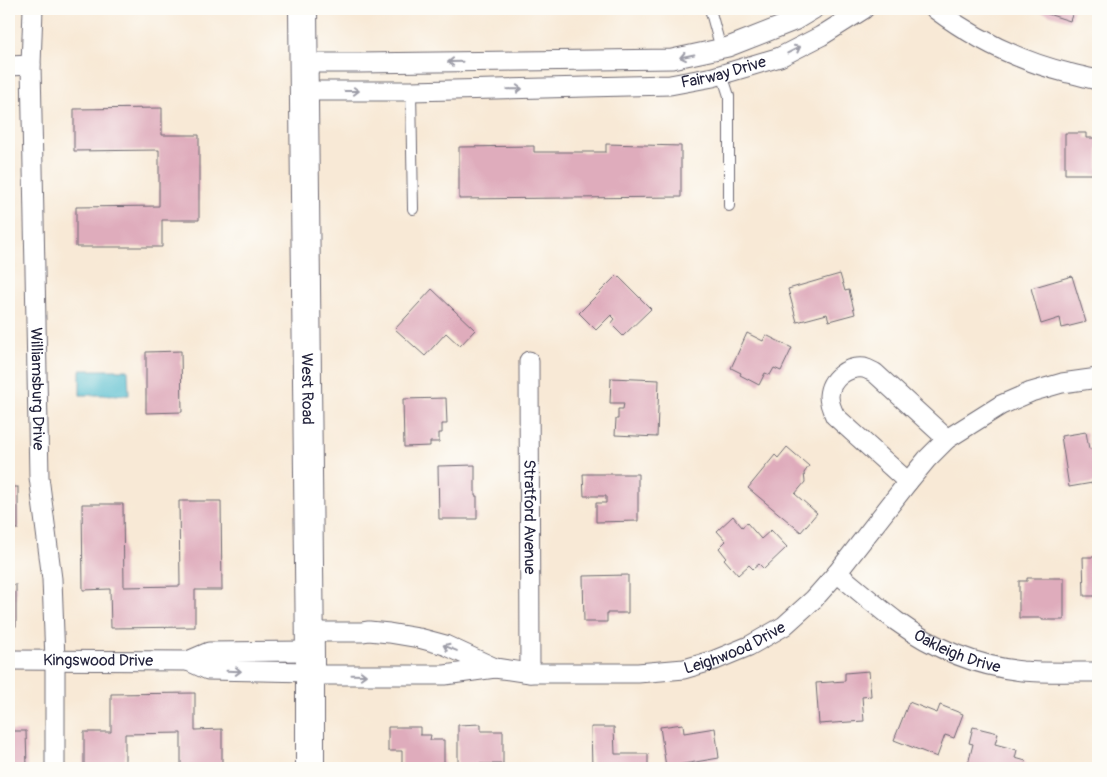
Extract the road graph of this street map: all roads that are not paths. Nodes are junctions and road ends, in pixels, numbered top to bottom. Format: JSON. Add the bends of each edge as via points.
{"nodes":[{"id":1,"x":33,"y":9,"type":"edge"},
{"id":2,"x":303,"y":9,"type":"edge"},
{"id":3,"x":710,"y":9,"type":"edge"},
{"id":4,"x":814,"y":9,"type":"edge"},
{"id":5,"x":864,"y":9,"type":"edge"},
{"id":6,"x":935,"y":9,"type":"edge"},
{"id":7,"x":720,"y":49,"type":"junction"},
{"id":8,"x":570,"y":61,"type":"junction"},
{"id":9,"x":303,"y":63,"type":"junction"},
{"id":10,"x":31,"y":65,"type":"junction"},
{"id":11,"x":9,"y":66,"type":"edge"},
{"id":12,"x":722,"y":74,"type":"junction"},
{"id":13,"x":1098,"y":80,"type":"edge"},
{"id":14,"x":571,"y":88,"type":"junction"},
{"id":15,"x":304,"y":91,"type":"junction"},
{"id":16,"x":411,"y":91,"type":"junction"},
{"id":17,"x":729,"y":206,"type":"dead end"},
{"id":18,"x":414,"y":210,"type":"dead end"},
{"id":19,"x":528,"y":361,"type":"dead end"},
{"id":20,"x":1098,"y":378,"type":"edge"},
{"id":21,"x":947,"y":439,"type":"junction"},
{"id":22,"x":908,"y":482,"type":"junction"},
{"id":23,"x":837,"y":573,"type":"junction"},
{"id":24,"x":310,"y":657,"type":"junction"},
{"id":25,"x":9,"y":660,"type":"edge"},
{"id":26,"x":55,"y":660,"type":"junction"},
{"id":27,"x":495,"y":668,"type":"junction"},
{"id":28,"x":1098,"y":672,"type":"edge"},
{"id":29,"x":530,"y":673,"type":"junction"},
{"id":30,"x":55,"y":768,"type":"edge"},
{"id":31,"x":310,"y":768,"type":"edge"}],
"edges":[{"from":1,"to":10,"type":"street","name":"Williamsburg Drive"},
{"from":2,"to":9,"type":"main road","name":"West Road"},
{"from":3,"to":7,"type":"lane"},
{"from":4,"to":7,"type":"street","name":"Fairway Drive","via":[[794,21]]},
{"from":12,"to":5,"type":"street","name":"Fairway Drive","one_way":true,"via":[[780,57],[822,36]]},
{"from":6,"to":13,"type":"street","via":[[1019,58]]},
{"from":7,"to":8,"type":"street","name":"Fairway Drive","one_way":true,"via":[[672,59]]},
{"from":8,"to":9,"type":"street","name":"Fairway Drive","one_way":true},
{"from":8,"to":14,"type":"street"},
{"from":9,"to":15,"type":"main road","name":"West Road"},
{"from":10,"to":11,"type":"street"},
{"from":10,"to":26,"type":"street","name":"Williamsburg Drive","via":[[39,477],[52,579]]},
{"from":12,"to":14,"type":"street","name":"Fairway Drive","via":[[670,85]]},
{"from":12,"to":17,"type":"lane","via":[[729,96]]},
{"from":16,"to":14,"type":"street","name":"Fairway Drive","one_way":true},
{"from":15,"to":16,"type":"street","name":"Fairway Drive","one_way":true},
{"from":15,"to":24,"type":"main road","name":"West Road"},
{"from":16,"to":18,"type":"lane"},
{"from":19,"to":29,"type":"street","name":"Stratford Avenue"},
{"from":20,"to":21,"type":"street","name":"Leighwood Drive","via":[[1031,392],[1001,405]]},
{"from":21,"to":22,"type":"street","name":"Leighwood Drive"},
{"from":21,"to":22,"type":"street","via":[[875,373],[855,368],[838,378],[829,396],[835,416]]},
{"from":22,"to":23,"type":"street","name":"Leighwood Drive"},
{"from":23,"to":28,"type":"street","name":"Oakleigh Drive","via":[[924,639],[974,661],[1024,671]]},
{"from":23,"to":29,"type":"street","name":"Leighwood Drive","via":[[784,626],[750,646],[715,660],[684,669],[638,673]]},
{"from":24,"to":26,"type":"street","name":"Kingswood Drive","via":[[208,670],[188,661]]},
{"from":24,"to":27,"type":"street","name":"Leighwood Drive","one_way":true,"via":[[445,675]]},
{"from":27,"to":24,"type":"street","name":"Leighwood Drive","one_way":true,"via":[[444,645],[368,631]]},
{"from":24,"to":31,"type":"main road","name":"West Road"},
{"from":25,"to":26,"type":"street","name":"Kingswood Drive"},
{"from":26,"to":30,"type":"street","name":"Williamsburg Drive"},
{"from":27,"to":29,"type":"street","name":"Leighwood Drive"}]}
